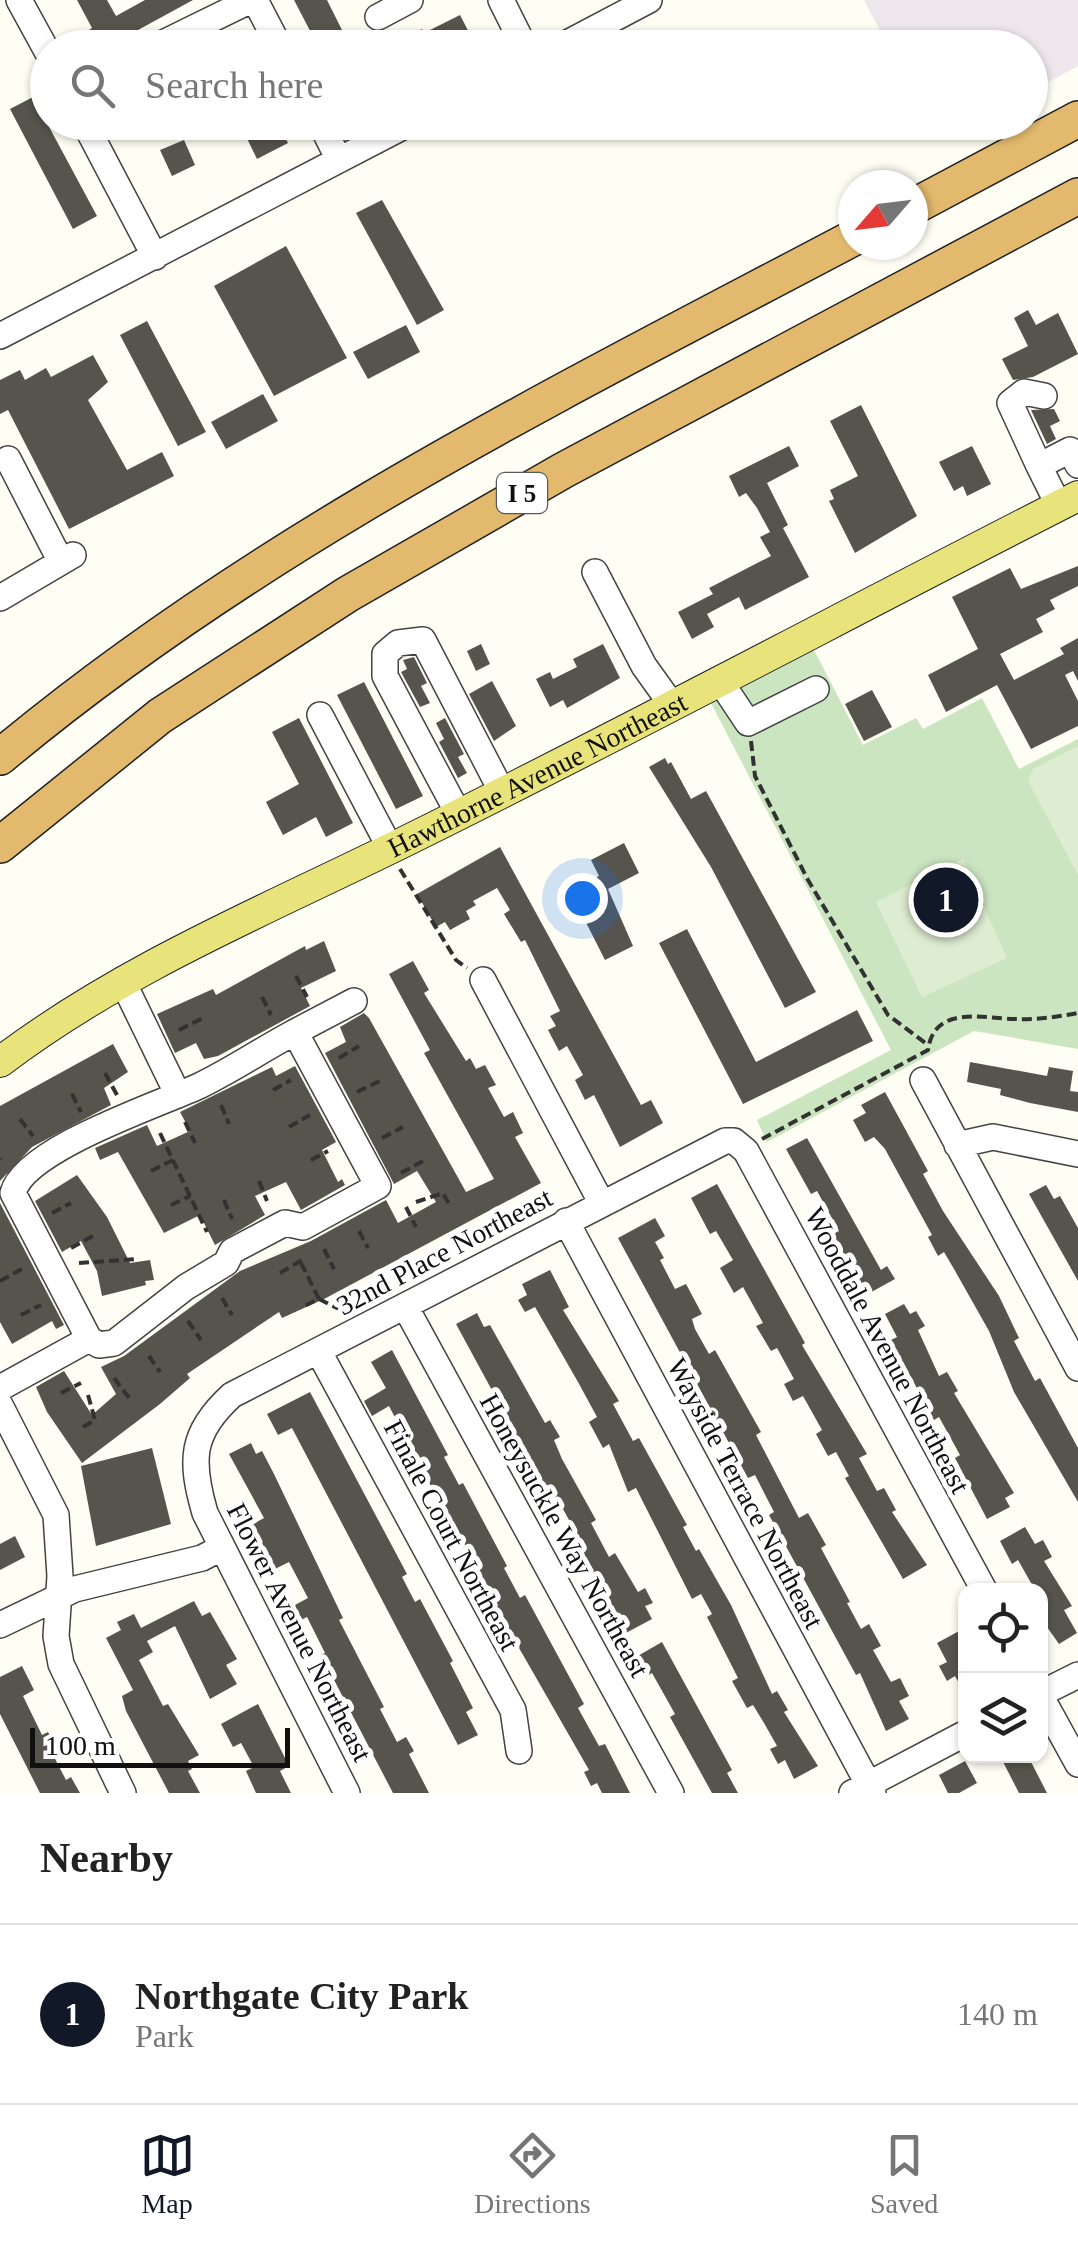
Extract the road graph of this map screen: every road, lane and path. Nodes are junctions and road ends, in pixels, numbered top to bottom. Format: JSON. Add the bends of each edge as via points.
{"nodes":[{"id":1,"x":19,"y":0,"type":"edge"},
{"id":2,"x":253,"y":0,"type":"edge"},
{"id":3,"x":410,"y":0,"type":"edge"},
{"id":4,"x":501,"y":0,"type":"edge"},
{"id":5,"x":649,"y":0,"type":"edge"},
{"id":6,"x":0,"y":10,"type":"edge"},
{"id":7,"x":378,"y":17,"type":"dead end"},
{"id":8,"x":35,"y":30,"type":"edge"},
{"id":9,"x":190,"y":30,"type":"edge"},
{"id":10,"x":270,"y":30,"type":"edge"},
{"id":11,"x":516,"y":30,"type":"edge"},
{"id":12,"x":592,"y":30,"type":"edge"},
{"id":13,"x":1078,"y":120,"type":"edge"},
{"id":14,"x":1048,"y":136,"type":"edge"},
{"id":15,"x":94,"y":140,"type":"edge"},
{"id":16,"x":329,"y":140,"type":"edge"},
{"id":17,"x":378,"y":140,"type":"edge"},
{"id":18,"x":1040,"y":140,"type":"edge"},
{"id":19,"x":340,"y":160,"type":"junction"},
{"id":20,"x":1078,"y":196,"type":"edge"},
{"id":21,"x":928,"y":199,"type":"edge"},
{"id":22,"x":838,"y":246,"type":"edge"},
{"id":23,"x":155,"y":256,"type":"junction"},
{"id":24,"x":0,"y":336,"type":"edge"},
{"id":25,"x":1044,"y":396,"type":"dead end"},
{"id":26,"x":8,"y":459,"type":"dead end"},
{"id":27,"x":1078,"y":465,"type":"edge"},
{"id":28,"x":1039,"y":466,"type":"junction"},
{"id":29,"x":1073,"y":499,"type":"edge"},
{"id":30,"x":595,"y":572,"type":"dead end"},
{"id":31,"x":0,"y":598,"type":"edge"},
{"id":32,"x":720,"y":681,"type":"junction"},
{"id":33,"x":816,"y":689,"type":"dead end"},
{"id":34,"x":672,"y":705,"type":"junction"},
{"id":35,"x":320,"y":715,"type":"dead end"},
{"id":36,"x":748,"y":723,"type":"junction"},
{"id":37,"x":0,"y":757,"type":"edge"},
{"id":38,"x":502,"y":792,"type":"junction"},
{"id":39,"x":458,"y":815,"type":"junction"},
{"id":40,"x":0,"y":845,"type":"edge"},
{"id":41,"x":394,"y":857,"type":"junction"},
{"id":42,"x":296,"y":976,"type":"dead end"},
{"id":43,"x":122,"y":980,"type":"junction"},
{"id":44,"x":482,"y":980,"type":"joint"},
{"id":45,"x":306,"y":997,"type":"dead end"},
{"id":46,"x":262,"y":998,"type":"dead end"},
{"id":47,"x":354,"y":1001,"type":"dead end"},
{"id":48,"x":271,"y":1015,"type":"dead end"},
{"id":49,"x":203,"y":1018,"type":"dead end"},
{"id":50,"x":179,"y":1030,"type":"dead end"},
{"id":51,"x":295,"y":1032,"type":"junction"},
{"id":52,"x":928,"y":1045,"type":"dead end"},
{"id":53,"x":359,"y":1046,"type":"dead end"},
{"id":54,"x":339,"y":1058,"type":"dead end"},
{"id":55,"x":0,"y":1062,"type":"edge"},
{"id":56,"x":105,"y":1072,"type":"dead end"},
{"id":57,"x":291,"y":1080,"type":"dead end"},
{"id":58,"x":382,"y":1080,"type":"dead end"},
{"id":59,"x":922,"y":1080,"type":"dead end"},
{"id":60,"x":273,"y":1090,"type":"dead end"},
{"id":61,"x":358,"y":1092,"type":"dead end"},
{"id":62,"x":72,"y":1094,"type":"dead end"},
{"id":63,"x":116,"y":1095,"type":"dead end"},
{"id":64,"x":178,"y":1095,"type":"junction"},
{"id":65,"x":221,"y":1105,"type":"dead end"},
{"id":66,"x":80,"y":1112,"type":"dead end"},
{"id":67,"x":310,"y":1115,"type":"dead end"},
{"id":68,"x":20,"y":1118,"type":"dead end"},
{"id":69,"x":185,"y":1122,"type":"dead end"},
{"id":70,"x":230,"y":1124,"type":"dead end"},
{"id":71,"x":289,"y":1127,"type":"dead end"},
{"id":72,"x":403,"y":1127,"type":"dead end"},
{"id":73,"x":160,"y":1133,"type":"dead end"},
{"id":74,"x":34,"y":1136,"type":"dead end"},
{"id":75,"x":382,"y":1138,"type":"dead end"},
{"id":76,"x":734,"y":1141,"type":"joint"},
{"id":77,"x":195,"y":1143,"type":"dead end"},
{"id":78,"x":957,"y":1145,"type":"junction"},
{"id":79,"x":328,"y":1150,"type":"dead end"},
{"id":80,"x":1078,"y":1154,"type":"edge"},
{"id":81,"x":173,"y":1160,"type":"junction"},
{"id":82,"x":311,"y":1160,"type":"dead end"},
{"id":83,"x":426,"y":1160,"type":"dead end"},
{"id":84,"x":151,"y":1171,"type":"dead end"},
{"id":85,"x":401,"y":1173,"type":"dead end"},
{"id":86,"x":259,"y":1180,"type":"dead end"},
{"id":87,"x":190,"y":1196,"type":"junction"},
{"id":88,"x":224,"y":1200,"type":"dead end"},
{"id":89,"x":268,"y":1200,"type":"dead end"},
{"id":90,"x":416,"y":1202,"type":"dead end"},
{"id":91,"x":601,"y":1202,"type":"junction"},
{"id":92,"x":71,"y":1203,"type":"dead end"},
{"id":93,"x":171,"y":1205,"type":"dead end"},
{"id":94,"x":450,"y":1206,"type":"dead end"},
{"id":95,"x":406,"y":1207,"type":"dead end"},
{"id":96,"x":52,"y":1213,"type":"dead end"},
{"id":97,"x":232,"y":1219,"type":"dead end"},
{"id":98,"x":566,"y":1221,"type":"junction"},
{"id":99,"x":416,"y":1228,"type":"dead end"},
{"id":100,"x":359,"y":1230,"type":"dead end"},
{"id":101,"x":207,"y":1232,"type":"dead end"},
{"id":102,"x":93,"y":1236,"type":"dead end"},
{"id":103,"x":71,"y":1248,"type":"dead end"},
{"id":104,"x":368,"y":1248,"type":"dead end"},
{"id":105,"x":324,"y":1249,"type":"dead end"},
{"id":106,"x":137,"y":1258,"type":"dead end"},
{"id":107,"x":79,"y":1263,"type":"dead end"},
{"id":108,"x":22,"y":1269,"type":"dead end"},
{"id":109,"x":334,"y":1269,"type":"dead end"},
{"id":110,"x":280,"y":1274,"type":"dead end"},
{"id":111,"x":0,"y":1281,"type":"edge"},
{"id":112,"x":222,"y":1298,"type":"dead end"},
{"id":113,"x":318,"y":1298,"type":"junction"},
{"id":114,"x":41,"y":1304,"type":"dead end"},
{"id":115,"x":406,"y":1306,"type":"junction"},
{"id":116,"x":302,"y":1308,"type":"dead end"},
{"id":117,"x":22,"y":1315,"type":"dead end"},
{"id":118,"x":232,"y":1315,"type":"dead end"},
{"id":119,"x":351,"y":1315,"type":"dead end"},
{"id":120,"x":188,"y":1321,"type":"dead end"},
{"id":121,"x":89,"y":1338,"type":"junction"},
{"id":122,"x":200,"y":1340,"type":"dead end"},
{"id":123,"x":318,"y":1352,"type":"junction"},
{"id":124,"x":149,"y":1356,"type":"dead end"},
{"id":125,"x":1078,"y":1368,"type":"edge"},
{"id":126,"x":160,"y":1372,"type":"dead end"},
{"id":127,"x":114,"y":1378,"type":"dead end"},
{"id":128,"x":81,"y":1383,"type":"dead end"},
{"id":129,"x":0,"y":1388,"type":"edge"},
{"id":130,"x":62,"y":1393,"type":"dead end"},
{"id":131,"x":88,"y":1395,"type":"dead end"},
{"id":132,"x":130,"y":1399,"type":"dead end"},
{"id":133,"x":0,"y":1405,"type":"edge"},
{"id":134,"x":83,"y":1427,"type":"dead end"},
{"id":135,"x":198,"y":1437,"type":"joint"},
{"id":136,"x":221,"y":1548,"type":"junction"},
{"id":137,"x":980,"y":1583,"type":"edge"},
{"id":138,"x":58,"y":1596,"type":"junction"},
{"id":139,"x":0,"y":1625,"type":"edge"},
{"id":140,"x":1078,"y":1674,"type":"edge"},
{"id":141,"x":1048,"y":1690,"type":"edge"},
{"id":142,"x":1048,"y":1709,"type":"edge"},
{"id":143,"x":958,"y":1738,"type":"edge"},
{"id":144,"x":519,"y":1750,"type":"dead end"},
{"id":145,"x":1078,"y":1764,"type":"edge"},
{"id":146,"x":865,"y":1790,"type":"edge"},
{"id":147,"x":123,"y":1793,"type":"edge"},
{"id":148,"x":347,"y":1793,"type":"edge"},
{"id":149,"x":671,"y":1793,"type":"edge"}],
"edges":[{"from":1,"to":6,"type":"street"},
{"from":1,"to":8,"type":"street"},
{"from":2,"to":9,"type":"street"},
{"from":2,"to":10,"type":"street"},
{"from":3,"to":7,"type":"street"},
{"from":4,"to":11,"type":"street"},
{"from":5,"to":12,"type":"street"},
{"from":13,"to":14,"type":"highway"},
{"from":15,"to":23,"type":"street"},
{"from":16,"to":19,"type":"street"},
{"from":17,"to":19,"type":"street"},
{"from":18,"to":21,"type":"highway"},
{"from":19,"to":23,"type":"street"},
{"from":20,"to":40,"type":"highway","number":"I 5","via":[[581,460],[348,594],[160,716]]},
{"from":22,"to":37,"type":"highway","number":"I 5","via":[[562,392],[289,548],[159,634]]},
{"from":23,"to":24,"type":"street"},
{"from":25,"to":28,"type":"street","via":[[1024,392],[1010,403]]},
{"from":26,"to":31,"type":"street","via":[[67,558]]},
{"from":27,"to":28,"type":"street","via":[[1070,450]]},
{"from":28,"to":29,"type":"street"},
{"from":29,"to":32,"type":"main road","name":"Hawthorne Avenue Northeast"},
{"from":30,"to":34,"type":"street"},
{"from":32,"to":34,"type":"main road","name":"Hawthorne Avenue Northeast"},
{"from":32,"to":36,"type":"street"},
{"from":33,"to":36,"type":"street"},
{"from":34,"to":38,"type":"main road","name":"Hawthorne Avenue Northeast"},
{"from":35,"to":41,"type":"street"},
{"from":36,"to":52,"type":"path","via":[[755,776],[808,880],[888,1015]]},
{"from":38,"to":39,"type":"main road","name":"Hawthorne Avenue Northeast"},
{"from":38,"to":39,"type":"street","via":[[423,640],[398,643],[385,654],[385,676]]},
{"from":39,"to":41,"type":"main road","name":"Hawthorne Avenue Northeast"},
{"from":41,"to":43,"type":"main road","name":"Hawthorne Avenue Northeast"},
{"from":41,"to":44,"type":"path","via":[[456,960]]},
{"from":42,"to":45,"type":"path"},
{"from":43,"to":55,"type":"main road","name":"Hawthorne Avenue Northeast"},
{"from":43,"to":64,"type":"street"},
{"from":44,"to":91,"type":"street"},
{"from":46,"to":48,"type":"path"},
{"from":47,"to":51,"type":"street"},
{"from":49,"to":50,"type":"path"},
{"from":51,"to":64,"type":"street"},
{"from":51,"to":121,"type":"street","via":[[378,1186],[304,1227],[285,1223],[232,1251],[226,1264],[114,1343]]},
{"from":53,"to":54,"type":"path"},
{"from":56,"to":63,"type":"path"},
{"from":57,"to":60,"type":"path"},
{"from":58,"to":61,"type":"path"},
{"from":59,"to":78,"type":"street"},
{"from":62,"to":66,"type":"path"},
{"from":64,"to":121,"type":"street","via":[[52,1152],[14,1187]]},
{"from":65,"to":70,"type":"path"},
{"from":67,"to":71,"type":"path"},
{"from":68,"to":74,"type":"path"},
{"from":69,"to":77,"type":"path"},
{"from":72,"to":75,"type":"path"},
{"from":73,"to":81,"type":"path"},
{"from":76,"to":91,"type":"street","name":"32nd Place Northeast"},
{"from":76,"to":137,"type":"street","name":"Wooddale Avenue Northeast","via":[[746,1151]]},
{"from":78,"to":80,"type":"street","via":[[993,1138]]},
{"from":78,"to":125,"type":"street"},
{"from":79,"to":82,"type":"path"},
{"from":81,"to":84,"type":"path"},
{"from":81,"to":87,"type":"path"},
{"from":83,"to":85,"type":"path"},
{"from":86,"to":89,"type":"path"},
{"from":87,"to":93,"type":"path"},
{"from":87,"to":101,"type":"path"},
{"from":88,"to":97,"type":"path"},
{"from":90,"to":94,"type":"path","via":[[444,1192]]},
{"from":91,"to":98,"type":"street","name":"32nd Place Northeast"},
{"from":92,"to":96,"type":"path"},
{"from":95,"to":99,"type":"path"},
{"from":98,"to":115,"type":"street","name":"32nd Place Northeast"},
{"from":98,"to":146,"type":"street","name":"Wayside Terrace Northeast"},
{"from":100,"to":104,"type":"path"},
{"from":102,"to":103,"type":"path"},
{"from":105,"to":109,"type":"path"},
{"from":106,"to":107,"type":"path"},
{"from":108,"to":111,"type":"path"},
{"from":110,"to":113,"type":"path","via":[[302,1261]]},
{"from":112,"to":118,"type":"path"},
{"from":113,"to":116,"type":"path"},
{"from":113,"to":119,"type":"path"},
{"from":114,"to":117,"type":"path"},
{"from":115,"to":123,"type":"street","name":"32nd Place Northeast"},
{"from":115,"to":149,"type":"street","name":"Honeysuckle Way Northeast"},
{"from":120,"to":122,"type":"path"},
{"from":121,"to":129,"type":"street"},
{"from":123,"to":135,"type":"street","name":"32nd Place Northeast","via":[[232,1395]]},
{"from":123,"to":144,"type":"street","name":"Finale Court Northeast","via":[[513,1710]]},
{"from":124,"to":126,"type":"path"},
{"from":127,"to":132,"type":"path"},
{"from":128,"to":130,"type":"path"},
{"from":131,"to":134,"type":"path","via":[[95,1420]]},
{"from":133,"to":138,"type":"street","via":[[56,1515]]},
{"from":135,"to":136,"type":"street","name":"Flower Avenue Northeast","via":[[197,1484]]},
{"from":136,"to":138,"type":"street"},
{"from":136,"to":148,"type":"street","name":"Flower Avenue Northeast"},
{"from":138,"to":139,"type":"street"},
{"from":138,"to":147,"type":"street","via":[[61,1664]]},
{"from":140,"to":141,"type":"street"},
{"from":142,"to":145,"type":"street"},
{"from":143,"to":146,"type":"street"}]}
